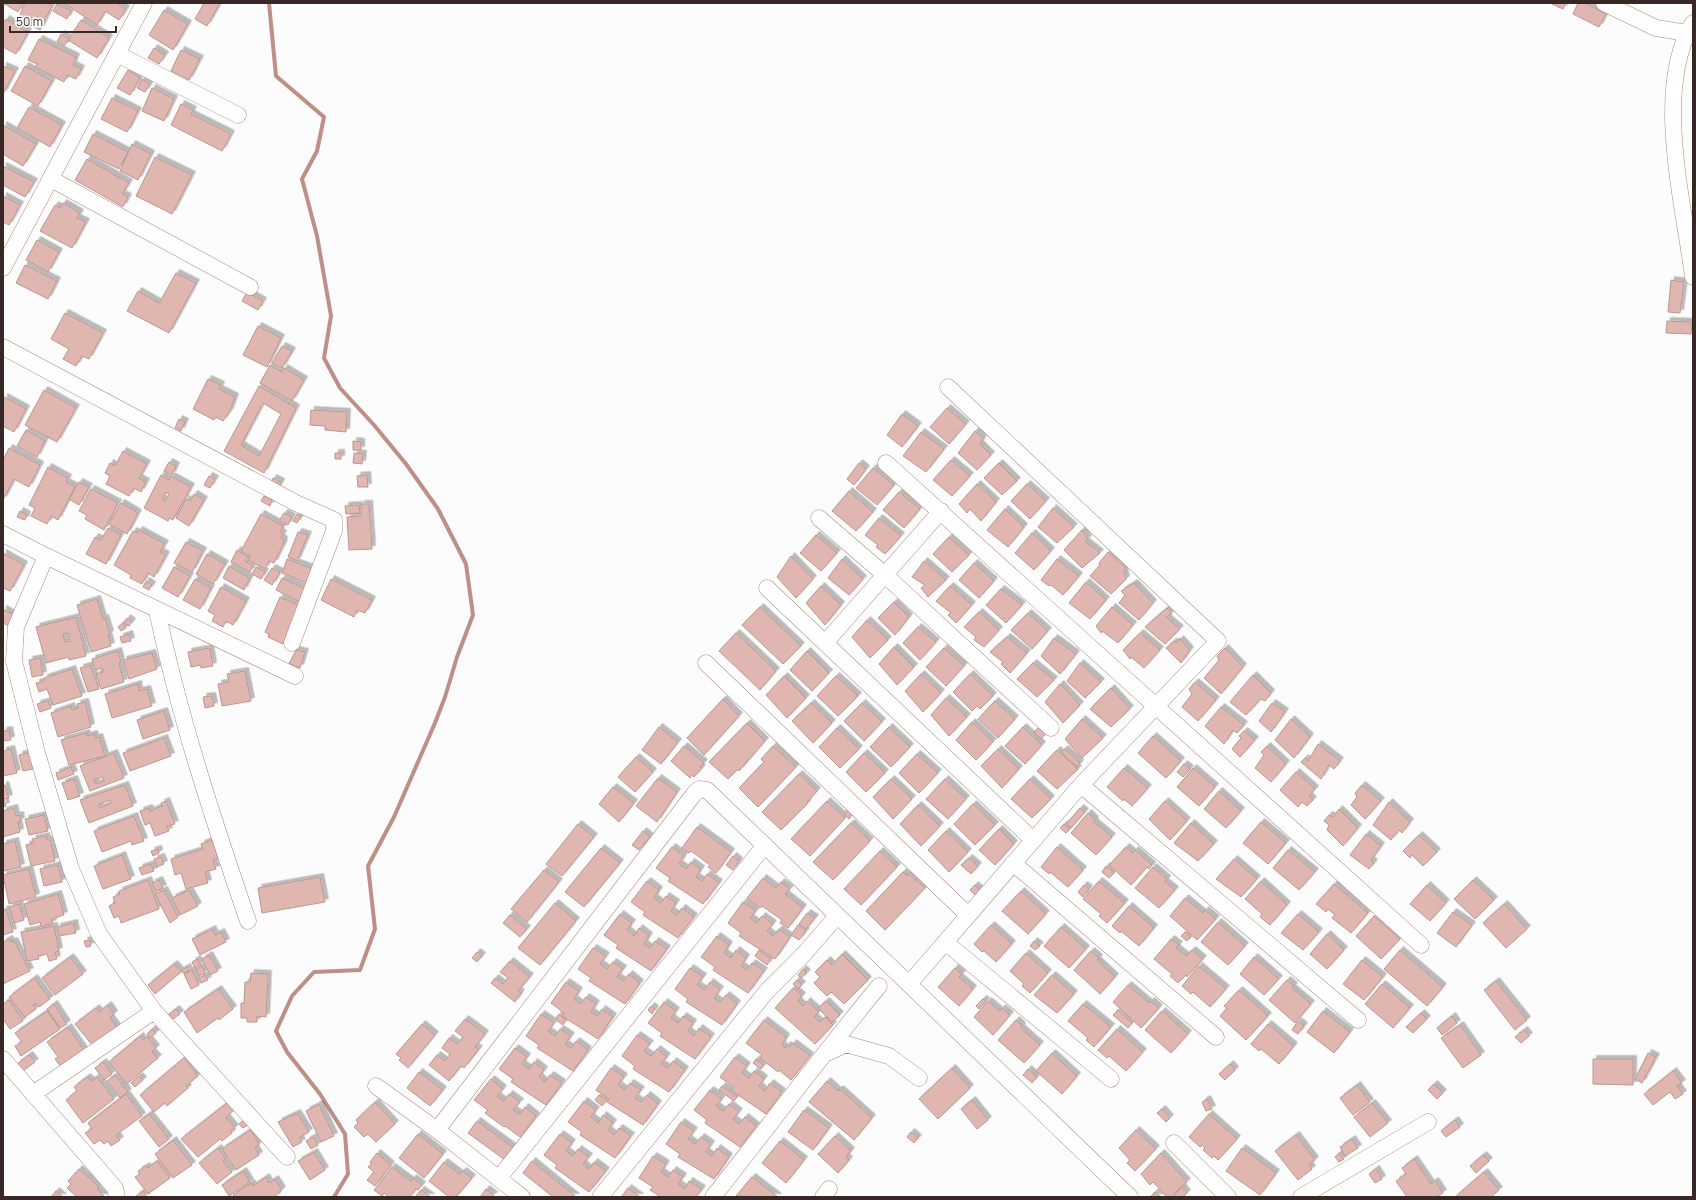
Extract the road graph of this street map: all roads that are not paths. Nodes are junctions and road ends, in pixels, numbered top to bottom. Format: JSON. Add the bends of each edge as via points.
{"nodes":[{"id":1,"x":144,"y":3,"type":"edge"},
{"id":2,"x":1604,"y":3,"type":"edge"},
{"id":3,"x":1690,"y":28,"type":"edge"},
{"id":4,"x":117,"y":54,"type":"junction"},
{"id":5,"x":238,"y":115,"type":"dead end"},
{"id":6,"x":51,"y":178,"type":"junction"},
{"id":7,"x":3,"y":268,"type":"edge"},
{"id":8,"x":1693,"y":277,"type":"edge"},
{"id":9,"x":250,"y":287,"type":"dead end"},
{"id":10,"x":3,"y":347,"type":"edge"},
{"id":11,"x":948,"y":387,"type":"dead end"},
{"id":12,"x":886,"y":463,"type":"dead end"},
{"id":13,"x":941,"y":511,"type":"junction"},
{"id":14,"x":819,"y":518,"type":"dead end"},
{"id":15,"x":3,"y":534,"type":"edge"},
{"id":16,"x":46,"y":556,"type":"junction"},
{"id":17,"x":885,"y":575,"type":"junction"},
{"id":18,"x":767,"y":588,"type":"dead end"},
{"id":19,"x":157,"y":610,"type":"junction"},
{"id":20,"x":292,"y":643,"type":"dead end"},
{"id":21,"x":825,"y":643,"type":"junction"},
{"id":22,"x":706,"y":664,"type":"dead end"},
{"id":23,"x":295,"y":676,"type":"dead end"},
{"id":24,"x":1155,"y":707,"type":"junction"},
{"id":25,"x":1051,"y":728,"type":"dead end"},
{"id":26,"x":1081,"y":785,"type":"junction"},
{"id":27,"x":1033,"y":840,"type":"junction"},
{"id":28,"x":764,"y":846,"type":"junction"},
{"id":29,"x":1013,"y":863,"type":"junction"},
{"id":30,"x":968,"y":915,"type":"junction"},
{"id":31,"x":837,"y":916,"type":"junction"},
{"id":32,"x":248,"y":921,"type":"dead end"},
{"id":33,"x":945,"y":942,"type":"junction"},
{"id":34,"x":1421,"y":946,"type":"dead end"},
{"id":35,"x":909,"y":984,"type":"junction"},
{"id":36,"x":879,"y":986,"type":"dead end"},
{"id":37,"x":154,"y":1011,"type":"junction"},
{"id":38,"x":1358,"y":1020,"type":"dead end"},
{"id":39,"x":1216,"y":1037,"type":"dead end"},
{"id":40,"x":822,"y":1056,"type":"junction"},
{"id":41,"x":3,"y":1059,"type":"edge"},
{"id":42,"x":919,"y":1078,"type":"dead end"},
{"id":43,"x":1111,"y":1079,"type":"dead end"},
{"id":44,"x":376,"y":1086,"type":"dead end"},
{"id":45,"x":33,"y":1094,"type":"junction"},
{"id":46,"x":1428,"y":1122,"type":"dead end"},
{"id":47,"x":437,"y":1130,"type":"junction"},
{"id":48,"x":1174,"y":1142,"type":"dead end"},
{"id":49,"x":287,"y":1157,"type":"dead end"},
{"id":50,"x":499,"y":1178,"type":"junction"},
{"id":51,"x":117,"y":1197,"type":"edge"},
{"id":52,"x":522,"y":1197,"type":"edge"},
{"id":53,"x":600,"y":1197,"type":"edge"},
{"id":54,"x":713,"y":1197,"type":"edge"},
{"id":55,"x":1130,"y":1197,"type":"edge"},
{"id":56,"x":1228,"y":1197,"type":"edge"},
{"id":57,"x":1301,"y":1197,"type":"edge"}],
"edges":[{"from":1,"to":4,"type":"street"},
{"from":2,"to":3,"type":"street","via":[[1656,28]]},
{"from":3,"to":8,"type":"street","via":[[1678,61],[1674,86],[1674,148]]},
{"from":4,"to":5,"type":"street"},
{"from":4,"to":6,"type":"street"},
{"from":6,"to":7,"type":"street"},
{"from":6,"to":9,"type":"street"},
{"from":10,"to":20,"type":"street","via":[[296,503],[334,520],[334,531]]},
{"from":11,"to":24,"type":"street","via":[[1218,641]]},
{"from":12,"to":13,"type":"street"},
{"from":13,"to":17,"type":"street"},
{"from":13,"to":24,"type":"street"},
{"from":14,"to":17,"type":"street"},
{"from":15,"to":16,"type":"street"},
{"from":16,"to":19,"type":"street"},
{"from":16,"to":37,"type":"street","via":[[16,628],[14,661],[37,753],[71,869],[99,934]]},
{"from":17,"to":21,"type":"street"},
{"from":17,"to":25,"type":"street"},
{"from":18,"to":21,"type":"street"},
{"from":19,"to":23,"type":"street"},
{"from":19,"to":32,"type":"street","via":[[166,654],[207,801]]},
{"from":21,"to":27,"type":"street"},
{"from":22,"to":30,"type":"street"},
{"from":24,"to":26,"type":"street"},
{"from":24,"to":34,"type":"street"},
{"from":26,"to":27,"type":"street"},
{"from":26,"to":38,"type":"street"},
{"from":27,"to":29,"type":"street"},
{"from":28,"to":31,"type":"street"},
{"from":28,"to":47,"type":"street","via":[[707,790],[699,789]]},
{"from":28,"to":50,"type":"street"},
{"from":29,"to":30,"type":"street"},
{"from":29,"to":39,"type":"street"},
{"from":30,"to":33,"type":"street"},
{"from":31,"to":35,"type":"street"},
{"from":31,"to":53,"type":"street","via":[[767,991]]},
{"from":33,"to":35,"type":"street"},
{"from":33,"to":43,"type":"street"},
{"from":35,"to":55,"type":"street"},
{"from":36,"to":40,"type":"street"},
{"from":37,"to":45,"type":"street"},
{"from":37,"to":49,"type":"street"},
{"from":40,"to":42,"type":"street","via":[[846,1044],[889,1056]]},
{"from":40,"to":54,"type":"street"},
{"from":41,"to":45,"type":"street"},
{"from":44,"to":47,"type":"street"},
{"from":45,"to":51,"type":"street","via":[[115,1188]]},
{"from":46,"to":57,"type":"street"},
{"from":47,"to":50,"type":"street"},
{"from":48,"to":56,"type":"street"},
{"from":50,"to":52,"type":"street"}]}
